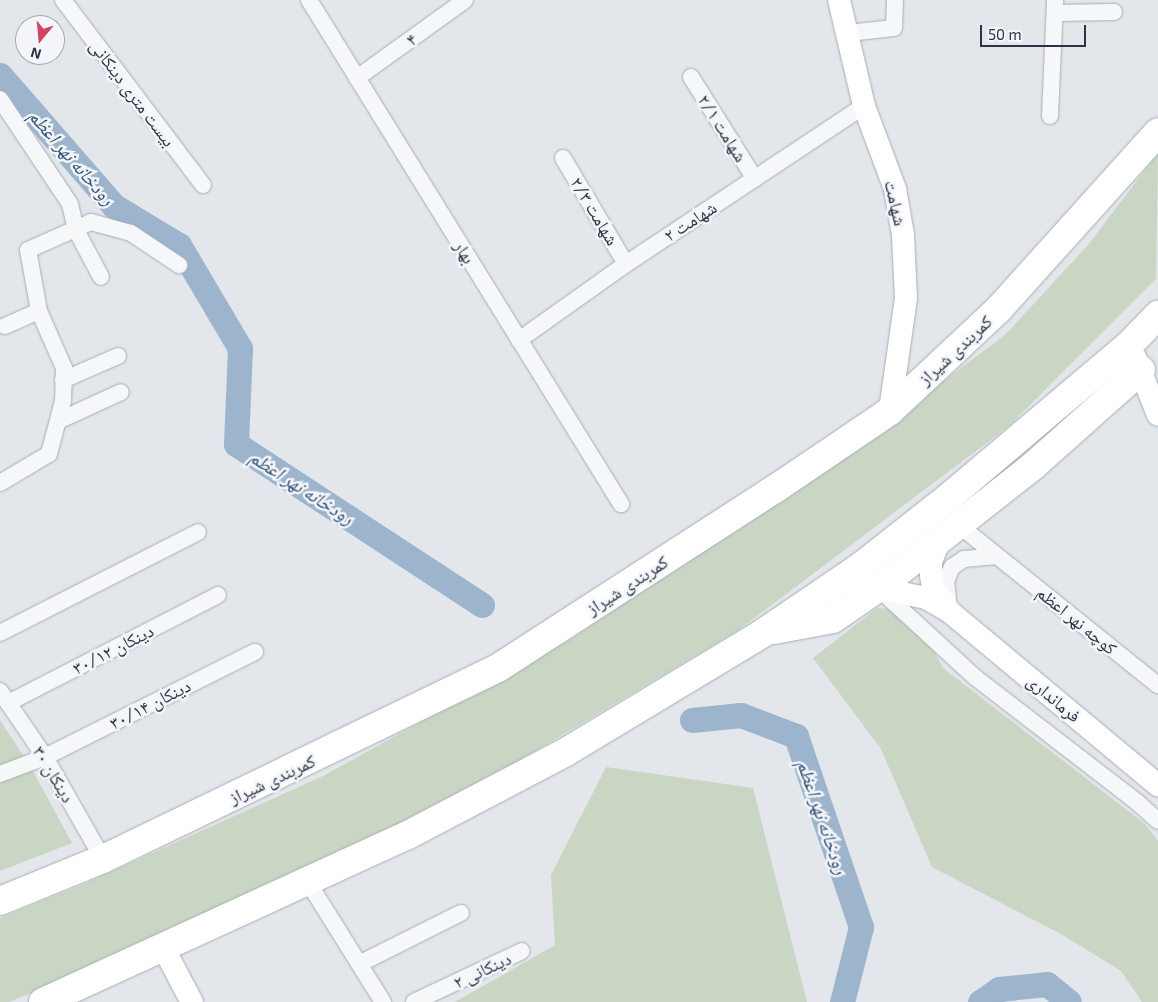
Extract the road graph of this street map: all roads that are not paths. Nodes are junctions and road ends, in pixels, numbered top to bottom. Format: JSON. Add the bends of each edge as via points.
{"nodes":[{"id":1,"x":63,"y":0,"type":"edge"},
{"id":2,"x":309,"y":0,"type":"edge"},
{"id":3,"x":465,"y":0,"type":"edge"},
{"id":4,"x":839,"y":0,"type":"edge"},
{"id":5,"x":895,"y":2,"type":"dead end"},
{"id":6,"x":1055,"y":7,"type":"edge"},
{"id":7,"x":1114,"y":12,"type":"dead end"},
{"id":8,"x":848,"y":32,"type":"junction"},
{"id":9,"x":692,"y":77,"type":"dead end"},
{"id":10,"x":357,"y":78,"type":"junction"},
{"id":11,"x":0,"y":99,"type":"edge"},
{"id":12,"x":864,"y":106,"type":"junction"},
{"id":13,"x":1050,"y":116,"type":"dead end"},
{"id":14,"x":1158,"y":132,"type":"edge"},
{"id":15,"x":563,"y":158,"type":"dead end"},
{"id":16,"x":754,"y":179,"type":"junction"},
{"id":17,"x":203,"y":185,"type":"dead end"},
{"id":18,"x":76,"y":230,"type":"junction"},
{"id":19,"x":626,"y":264,"type":"junction"},
{"id":20,"x":179,"y":265,"type":"dead end"},
{"id":21,"x":101,"y":277,"type":"dead end"},
{"id":22,"x":39,"y":311,"type":"junction"},
{"id":23,"x":1158,"y":315,"type":"edge"},
{"id":24,"x":5,"y":326,"type":"dead end"},
{"id":25,"x":519,"y":340,"type":"junction"},
{"id":26,"x":1129,"y":345,"type":"junction"},
{"id":27,"x":118,"y":356,"type":"dead end"},
{"id":28,"x":1141,"y":370,"type":"junction"},
{"id":29,"x":63,"y":380,"type":"junction"},
{"id":30,"x":121,"y":392,"type":"dead end"},
{"id":31,"x":890,"y":412,"type":"junction"},
{"id":32,"x":1158,"y":415,"type":"edge"},
{"id":33,"x":58,"y":420,"type":"junction"},
{"id":34,"x":0,"y":483,"type":"edge"},
{"id":35,"x":621,"y":504,"type":"dead end"},
{"id":36,"x":198,"y":532,"type":"dead end"},
{"id":37,"x":950,"y":534,"type":"junction"},
{"id":38,"x":996,"y":556,"type":"junction"},
{"id":39,"x":878,"y":588,"type":"junction"},
{"id":40,"x":218,"y":595,"type":"dead end"},
{"id":41,"x":950,"y":612,"type":"junction"},
{"id":42,"x":0,"y":633,"type":"edge"},
{"id":43,"x":762,"y":633,"type":"junction"},
{"id":44,"x":255,"y":652,"type":"dead end"},
{"id":45,"x":1158,"y":685,"type":"edge"},
{"id":46,"x":4,"y":697,"type":"edge"},
{"id":47,"x":45,"y":757,"type":"junction"},
{"id":48,"x":0,"y":774,"type":"edge"},
{"id":49,"x":1158,"y":785,"type":"edge"},
{"id":50,"x":1158,"y":821,"type":"edge"},
{"id":51,"x":103,"y":859,"type":"junction"},
{"id":52,"x":308,"y":882,"type":"junction"},
{"id":53,"x":0,"y":901,"type":"edge"},
{"id":54,"x":461,"y":913,"type":"dead end"},
{"id":55,"x":164,"y":949,"type":"junction"},
{"id":56,"x":522,"y":951,"type":"dead end"},
{"id":57,"x":359,"y":964,"type":"junction"},
{"id":58,"x":43,"y":1002,"type":"edge"},
{"id":59,"x":192,"y":1002,"type":"edge"},
{"id":60,"x":383,"y":1002,"type":"edge"},
{"id":61,"x":414,"y":1002,"type":"edge"}],
"edges":[{"from":1,"to":17,"type":"street","name":"بیست متری دینکانی"},
{"from":2,"to":10,"type":"street","name":"بهار"},
{"from":3,"to":10,"type":"street","name":"۴"},
{"from":4,"to":8,"type":"street","name":"شهامت"},
{"from":5,"to":8,"type":"street","via":[[894,28]]},
{"from":6,"to":7,"type":"street"},
{"from":6,"to":13,"type":"street"},
{"from":8,"to":12,"type":"street","name":"شهامت"},
{"from":9,"to":16,"type":"street","name":"۲/۱ شهامت"},
{"from":10,"to":25,"type":"street","name":"بهار"},
{"from":11,"to":18,"type":"street","via":[[70,204]]},
{"from":12,"to":16,"type":"street","name":"۲ شهامت"},
{"from":12,"to":31,"type":"street","name":"شهامت","via":[[895,189],[904,235],[906,298]]},
{"from":14,"to":31,"type":"highway","name":"کمربندی شیراز","via":[[998,310]]},
{"from":15,"to":19,"type":"street","name":"۲/۳ شهامت"},
{"from":16,"to":19,"type":"street","name":"۲ شهامت"},
{"from":18,"to":20,"type":"street","via":[[91,222],[131,233]]},
{"from":18,"to":21,"type":"street"},
{"from":18,"to":22,"type":"street","via":[[28,250]]},
{"from":19,"to":25,"type":"street","name":"۲ شهامت"},
{"from":22,"to":24,"type":"street"},
{"from":22,"to":29,"type":"street","via":[[64,368]]},
{"from":23,"to":26,"type":"highway"},
{"from":25,"to":35,"type":"street","name":"بهار"},
{"from":26,"to":28,"type":"street"},
{"from":26,"to":43,"type":"highway","via":[[911,528],[860,567]]},
{"from":27,"to":29,"type":"street"},
{"from":28,"to":32,"type":"street"},
{"from":28,"to":37,"type":"highway","via":[[1032,467]]},
{"from":29,"to":33,"type":"street"},
{"from":30,"to":33,"type":"street"},
{"from":31,"to":51,"type":"highway","name":"کمربندی شیراز","via":[[498,668]]},
{"from":33,"to":34,"type":"street","via":[[49,454]]},
{"from":36,"to":42,"type":"street"},
{"from":37,"to":38,"type":"street","name":"کوچه نهر اعظم"},
{"from":37,"to":39,"type":"highway"},
{"from":37,"to":41,"type":"street","name":"فرمانداری","via":[[931,562],[931,575],[933,587]]},
{"from":38,"to":41,"type":"street","via":[[964,559],[952,567],[946,581]]},
{"from":38,"to":45,"type":"street","name":"کوچه نهر اعظم"},
{"from":39,"to":41,"type":"street","name":"فرمانداری","via":[[926,598]]},
{"from":39,"to":43,"type":"highway","via":[[833,619]]},
{"from":39,"to":50,"type":"street","via":[[976,678]]},
{"from":40,"to":46,"type":"street","name":"۳۰/۱۲ دینکان"},
{"from":41,"to":49,"type":"street","name":"فرمانداری"},
{"from":43,"to":52,"type":"highway","via":[[566,752],[408,835]]},
{"from":44,"to":47,"type":"street","name":"۳۰/۱۴ دینکان"},
{"from":46,"to":47,"type":"street","name":"۳۰ دینکان"},
{"from":47,"to":48,"type":"street","name":"۳۰/۱۴ دینکان"},
{"from":47,"to":51,"type":"street","name":"۳۰ دینکان"},
{"from":51,"to":53,"type":"highway","name":"کمربندی شیراز"},
{"from":52,"to":55,"type":"highway"},
{"from":52,"to":57,"type":"street"},
{"from":54,"to":57,"type":"street"},
{"from":55,"to":58,"type":"highway"},
{"from":55,"to":59,"type":"street"},
{"from":56,"to":61,"type":"street","name":"۲ دینکانی"},
{"from":57,"to":60,"type":"street"}]}
